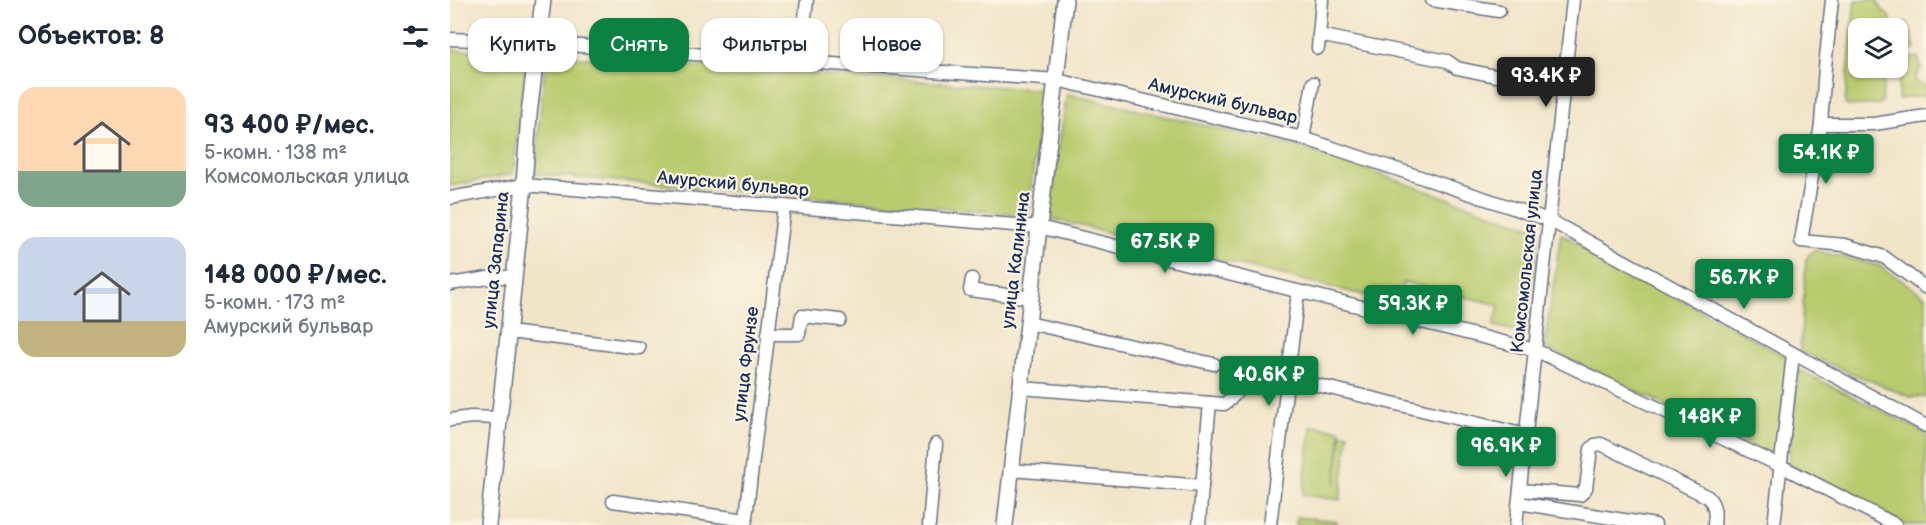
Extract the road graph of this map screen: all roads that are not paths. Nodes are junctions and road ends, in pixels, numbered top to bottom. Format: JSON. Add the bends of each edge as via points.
{"nodes":[{"id":1,"x":543,"y":0,"type":"edge"},
{"id":2,"x":807,"y":0,"type":"edge"},
{"id":3,"x":1065,"y":0,"type":"edge"},
{"id":4,"x":1323,"y":0,"type":"edge"},
{"id":5,"x":1432,"y":0,"type":"edge"},
{"id":6,"x":1573,"y":0,"type":"edge"},
{"id":7,"x":1832,"y":0,"type":"edge"},
{"id":8,"x":1499,"y":11,"type":"dead end"},
{"id":9,"x":541,"y":18,"type":"edge"},
{"id":10,"x":805,"y":18,"type":"edge"},
{"id":11,"x":450,"y":39,"type":"edge"},
{"id":12,"x":468,"y":40,"type":"edge"},
{"id":13,"x":577,"y":46,"type":"edge"},
{"id":14,"x":534,"y":72,"type":"edge"},
{"id":15,"x":1500,"y":77,"type":"dead end"},
{"id":16,"x":1057,"y":80,"type":"junction"},
{"id":17,"x":1313,"y":83,"type":"dead end"},
{"id":18,"x":1926,"y":116,"type":"edge"},
{"id":19,"x":1821,"y":124,"type":"junction"},
{"id":20,"x":1303,"y":138,"type":"junction"},
{"id":21,"x":524,"y":185,"type":"junction"},
{"id":22,"x":450,"y":198,"type":"edge"},
{"id":23,"x":783,"y":206,"type":"junction"},
{"id":24,"x":1549,"y":220,"type":"junction"},
{"id":25,"x":1039,"y":227,"type":"junction"},
{"id":26,"x":514,"y":277,"type":"junction"},
{"id":27,"x":972,"y":279,"type":"dead end"},
{"id":28,"x":450,"y":284,"type":"edge"},
{"id":29,"x":1926,"y":288,"type":"edge"},
{"id":30,"x":1298,"y":292,"type":"junction"},
{"id":31,"x":1031,"y":298,"type":"junction"},
{"id":32,"x":840,"y":320,"type":"dead end"},
{"id":33,"x":1028,"y":323,"type":"junction"},
{"id":34,"x":508,"y":332,"type":"junction"},
{"id":35,"x":768,"y":334,"type":"junction"},
{"id":36,"x":639,"y":348,"type":"dead end"},
{"id":37,"x":1535,"y":350,"type":"junction"},
{"id":38,"x":1793,"y":354,"type":"junction"},
{"id":39,"x":1214,"y":364,"type":"dead end"},
{"id":40,"x":1228,"y":368,"type":"dead end"},
{"id":41,"x":1254,"y":375,"type":"junction"},
{"id":42,"x":1287,"y":378,"type":"junction"},
{"id":43,"x":1021,"y":388,"type":"junction"},
{"id":44,"x":1210,"y":403,"type":"junction"},
{"id":45,"x":499,"y":418,"type":"junction"},
{"id":46,"x":450,"y":420,"type":"edge"},
{"id":47,"x":1926,"y":426,"type":"edge"},
{"id":48,"x":1526,"y":435,"type":"junction"},
{"id":49,"x":936,"y":444,"type":"dead end"},
{"id":50,"x":1781,"y":466,"type":"junction"},
{"id":51,"x":1012,"y":470,"type":"junction"},
{"id":52,"x":1202,"y":486,"type":"junction"},
{"id":53,"x":1520,"y":490,"type":"junction"},
{"id":54,"x":613,"y":501,"type":"dead end"},
{"id":55,"x":1519,"y":503,"type":"junction"},
{"id":56,"x":745,"y":522,"type":"edge"},
{"id":57,"x":488,"y":525,"type":"edge"},
{"id":58,"x":929,"y":525,"type":"edge"},
{"id":59,"x":1005,"y":525,"type":"edge"},
{"id":60,"x":1199,"y":525,"type":"edge"},
{"id":61,"x":1270,"y":525,"type":"edge"},
{"id":62,"x":1516,"y":525,"type":"edge"},
{"id":63,"x":1655,"y":525,"type":"edge"},
{"id":64,"x":1714,"y":525,"type":"edge"},
{"id":65,"x":1774,"y":525,"type":"edge"},
{"id":66,"x":1896,"y":525,"type":"edge"}],
"edges":[{"from":1,"to":9,"type":"main road","name":"улица Запарина"},
{"from":2,"to":10,"type":"street"},
{"from":3,"to":16,"type":"main road","name":"улица Калинина"},
{"from":4,"to":15,"type":"street","via":[[1318,41],[1447,61],[1457,68]]},
{"from":5,"to":8,"type":"street"},
{"from":6,"to":24,"type":"street","name":"Комсомольская улица"},
{"from":7,"to":19,"type":"street"},
{"from":11,"to":12,"type":"street","name":"Амурский бульвар"},
{"from":13,"to":16,"type":"street","name":"Амурский бульвар"},
{"from":14,"to":21,"type":"main road","name":"улица Запарина"},
{"from":16,"to":20,"type":"street","name":"Амурский бульвар"},
{"from":16,"to":25,"type":"main road","name":"улица Калинина"},
{"from":17,"to":20,"type":"street"},
{"from":18,"to":19,"type":"street","via":[[1874,124]]},
{"from":19,"to":29,"type":"street","via":[[1801,241],[1845,245],[1884,257]]},
{"from":20,"to":24,"type":"street","name":"Амурский бульвар"},
{"from":21,"to":22,"type":"street","name":"Амурский бульвар"},
{"from":21,"to":23,"type":"street","name":"Амурский бульвар"},
{"from":21,"to":26,"type":"main road","name":"улица Запарина"},
{"from":23,"to":25,"type":"street","name":"Амурский бульвар"},
{"from":23,"to":35,"type":"street","name":"улица Фрунзе"},
{"from":24,"to":37,"type":"street","name":"Комсомольская улица"},
{"from":24,"to":38,"type":"street","name":"Амурский бульвар"},
{"from":25,"to":30,"type":"street","name":"Амурский бульвар"},
{"from":25,"to":31,"type":"main road","name":"улица Калинина"},
{"from":26,"to":28,"type":"street"},
{"from":26,"to":34,"type":"main road","name":"улица Запарина"},
{"from":27,"to":31,"type":"street","via":[[970,290]]},
{"from":30,"to":37,"type":"street","name":"Амурский бульвар"},
{"from":30,"to":42,"type":"street"},
{"from":31,"to":33,"type":"main road","name":"улица Калинина"},
{"from":32,"to":35,"type":"street","via":[[802,316],[799,334]]},
{"from":33,"to":39,"type":"street"},
{"from":33,"to":43,"type":"main road","name":"улица Калинина"},
{"from":34,"to":36,"type":"street"},
{"from":34,"to":45,"type":"main road","name":"улица Запарина"},
{"from":35,"to":56,"type":"street","name":"улица Фрунзе"},
{"from":37,"to":48,"type":"street","name":"Комсомольская улица"},
{"from":37,"to":50,"type":"street","name":"Амурский бульвар"},
{"from":38,"to":47,"type":"street","name":"Амурский бульвар"},
{"from":38,"to":50,"type":"street"},
{"from":40,"to":41,"type":"street"},
{"from":41,"to":42,"type":"street"},
{"from":41,"to":44,"type":"street","via":[[1243,382],[1232,400]]},
{"from":42,"to":48,"type":"street"},
{"from":42,"to":61,"type":"street"},
{"from":43,"to":44,"type":"street"},
{"from":43,"to":51,"type":"main road","name":"улица Калинина"},
{"from":44,"to":52,"type":"street"},
{"from":45,"to":46,"type":"street"},
{"from":45,"to":57,"type":"main road","name":"улица Запарина"},
{"from":48,"to":53,"type":"street","name":"Комсомольская улица"},
{"from":49,"to":58,"type":"street"},
{"from":50,"to":65,"type":"street"},
{"from":50,"to":66,"type":"street","name":"Амурский бульвар"},
{"from":51,"to":52,"type":"street"},
{"from":51,"to":59,"type":"main road","name":"улица Калинина"},
{"from":52,"to":60,"type":"street"},
{"from":53,"to":55,"type":"street","name":"Комсомольская улица"},
{"from":53,"to":64,"type":"street","via":[[1580,495],[1586,488],[1592,449],[1601,444],[1708,497],[1715,510]]},
{"from":54,"to":56,"type":"street"},
{"from":55,"to":62,"type":"street","name":"Комсомольская улица"},
{"from":55,"to":63,"type":"street"}]}
